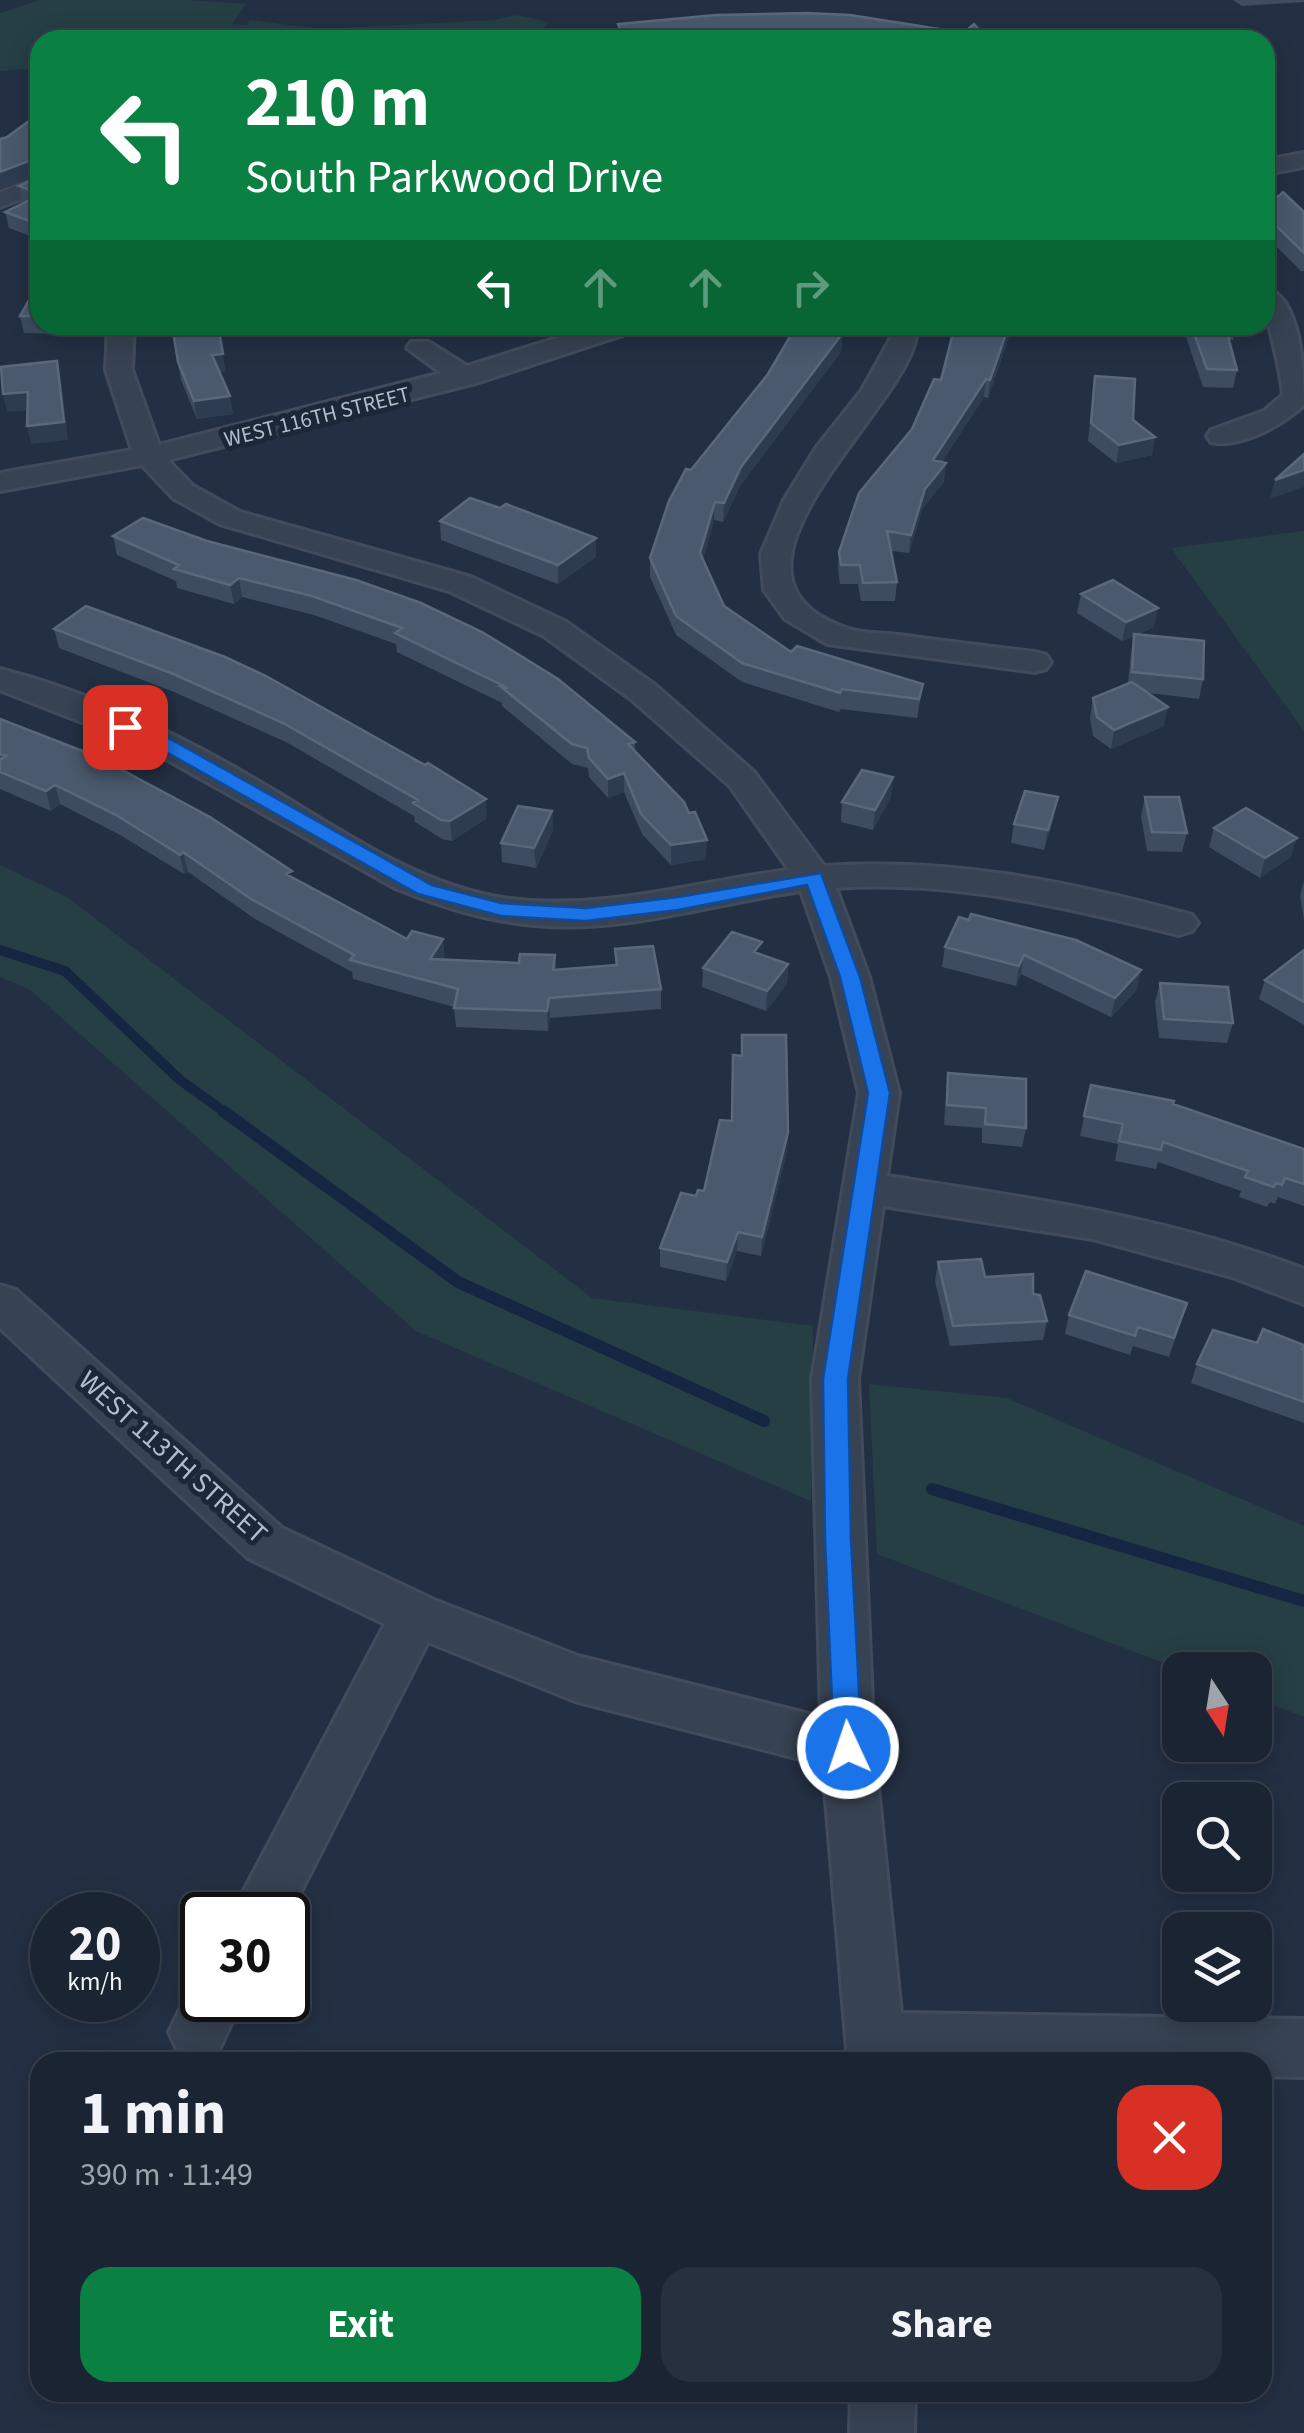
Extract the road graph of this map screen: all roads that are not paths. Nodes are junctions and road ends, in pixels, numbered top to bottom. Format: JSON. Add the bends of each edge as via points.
{"nodes":[{"id":1,"x":1304,"y":160,"type":"edge"},
{"id":2,"x":1275,"y":164,"type":"edge"},
{"id":3,"x":30,"y":188,"type":"edge"},
{"id":4,"x":0,"y":200,"type":"edge"},
{"id":5,"x":1275,"y":312,"type":"edge"},
{"id":6,"x":120,"y":335,"type":"edge"},
{"id":7,"x":595,"y":335,"type":"edge"},
{"id":8,"x":906,"y":335,"type":"edge"},
{"id":9,"x":420,"y":348,"type":"dead end"},
{"id":10,"x":466,"y":377,"type":"junction"},
{"id":11,"x":1220,"y":436,"type":"dead end"},
{"id":12,"x":148,"y":455,"type":"junction"},
{"id":13,"x":0,"y":482,"type":"edge"},
{"id":14,"x":1035,"y":662,"type":"dead end"},
{"id":15,"x":0,"y":678,"type":"edge"},
{"id":16,"x":814,"y":878,"type":"junction"},
{"id":17,"x":1179,"y":923,"type":"dead end"},
{"id":18,"x":864,"y":1188,"type":"junction"},
{"id":19,"x":1304,"y":1287,"type":"edge"},
{"id":20,"x":0,"y":1302,"type":"edge"},
{"id":21,"x":416,"y":1615,"type":"junction"},
{"id":22,"x":848,"y":1748,"type":"junction"},
{"id":23,"x":271,"y":1892,"type":"edge"},
{"id":24,"x":1304,"y":2048,"type":"edge"},
{"id":25,"x":877,"y":2052,"type":"edge"},
{"id":26,"x":883,"y":2402,"type":"edge"},
{"id":27,"x":882,"y":2433,"type":"edge"}],
"edges":[{"from":1,"to":2,"type":"street"},
{"from":3,"to":4,"type":"street"},
{"from":5,"to":11,"type":"street","via":[[1294,363],[1298,397],[1274,417]]},
{"from":6,"to":12,"type":"street","via":[[119,370]]},
{"from":7,"to":10,"type":"street","name":"WEST 116TH STREET"},
{"from":8,"to":14,"type":"street","via":[[799,500],[776,554],[778,590],[796,612],[838,637]]},
{"from":9,"to":10,"type":"street"},
{"from":10,"to":12,"type":"street","name":"WEST 116TH STREET"},
{"from":12,"to":13,"type":"street","name":"WEST 116TH STREET"},
{"from":12,"to":16,"type":"street","via":[[183,492],[230,518],[460,584],[555,629],[643,692],[742,779]]},
{"from":15,"to":16,"type":"street","via":[[156,739],[425,890],[501,910],[586,914]]},
{"from":16,"to":17,"type":"street","via":[[934,875],[1039,888]]},
{"from":16,"to":18,"type":"street","via":[[850,977],[879,1093]]},
{"from":18,"to":19,"type":"street","via":[[1093,1223]]},
{"from":18,"to":22,"type":"street","via":[[836,1379]]},
{"from":20,"to":21,"type":"street","name":"WEST 113TH STREET","via":[[264,1543]]},
{"from":21,"to":22,"type":"street","name":"WEST 113TH STREET","via":[[574,1678]]},
{"from":21,"to":23,"type":"street"},
{"from":22,"to":25,"type":"street"},
{"from":24,"to":25,"type":"street"},
{"from":26,"to":27,"type":"street"}]}
